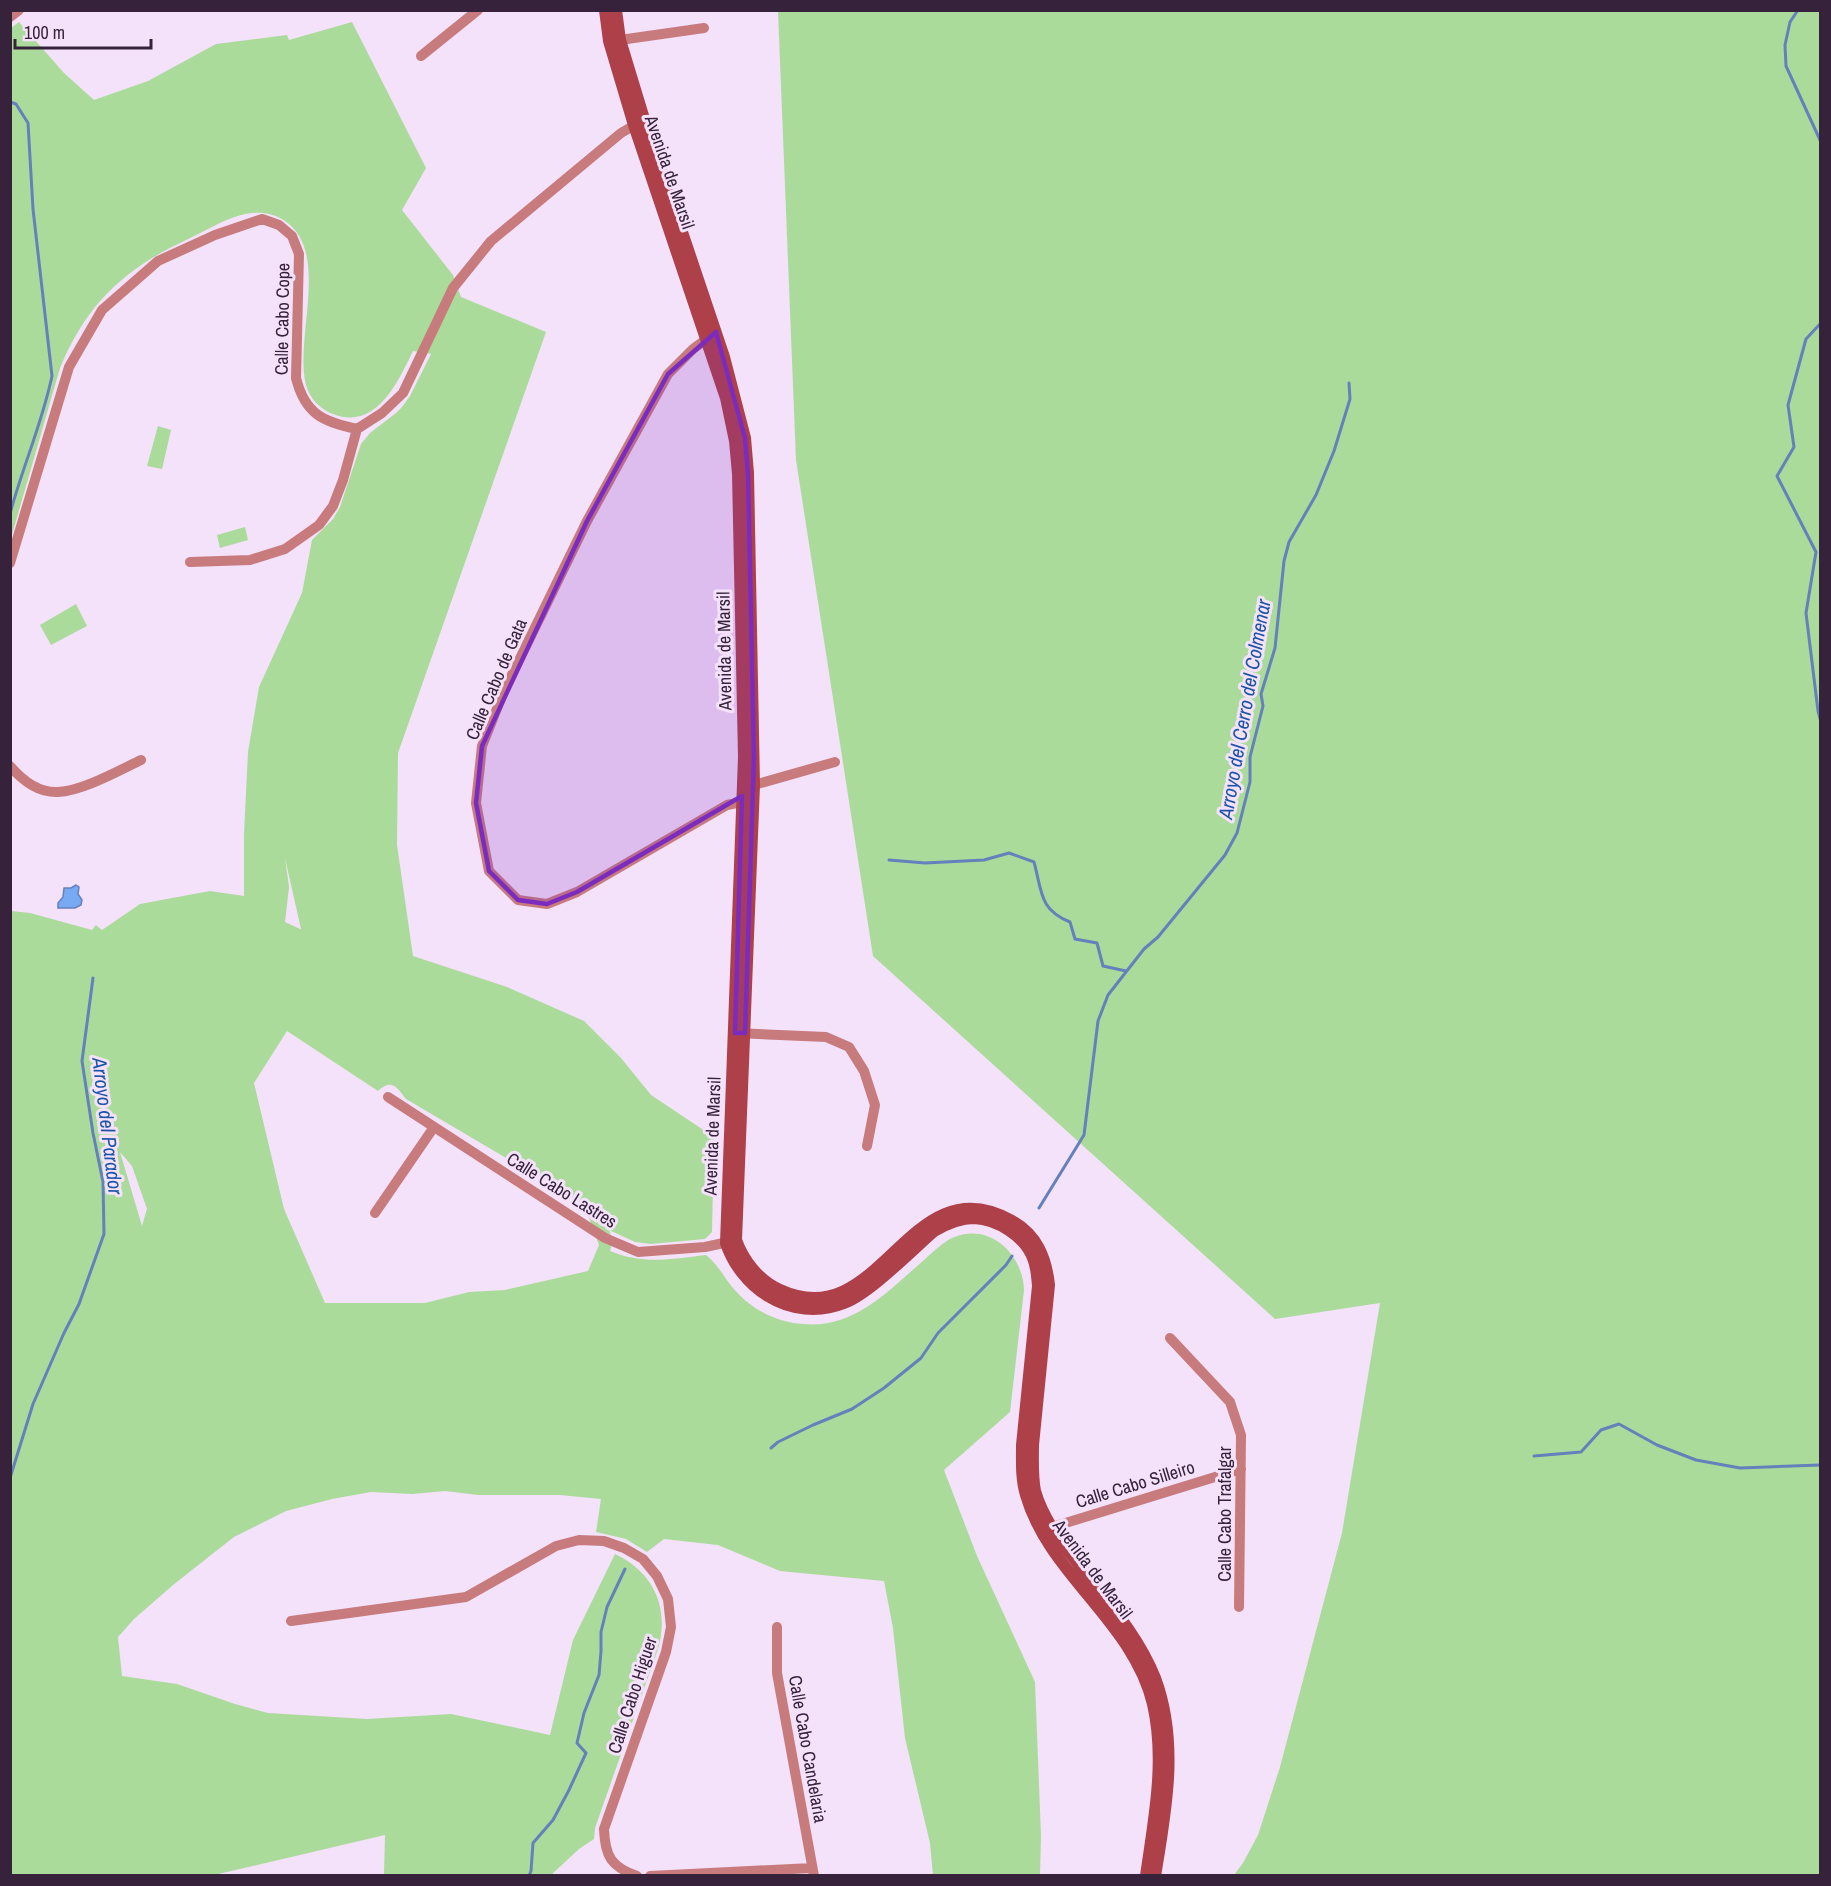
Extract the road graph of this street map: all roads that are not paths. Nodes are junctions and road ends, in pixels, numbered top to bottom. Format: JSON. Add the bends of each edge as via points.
{"nodes":[{"id":1,"x":19,"y":10,"type":"edge"},
{"id":2,"x":478,"y":10,"type":"edge"},
{"id":3,"x":605,"y":10,"type":"edge"},
{"id":4,"x":616,"y":10,"type":"edge"},
{"id":5,"x":10,"y":17,"type":"edge"},
{"id":6,"x":704,"y":28,"type":"dead end"},
{"id":7,"x":615,"y":40,"type":"junction"},
{"id":8,"x":421,"y":56,"type":"dead end"},
{"id":9,"x":639,"y":122,"type":"junction"},
{"id":10,"x":712,"y":335,"type":"junction"},
{"id":11,"x":357,"y":429,"type":"junction"},
{"id":12,"x":190,"y":562,"type":"dead end"},
{"id":13,"x":10,"y":563,"type":"edge"},
{"id":14,"x":141,"y":760,"type":"dead end"},
{"id":15,"x":835,"y":762,"type":"dead end"},
{"id":16,"x":10,"y":766,"type":"edge"},
{"id":17,"x":753,"y":785,"type":"junction"},
{"id":18,"x":742,"y":802,"type":"junction"},
{"id":19,"x":740,"y":1033,"type":"junction"},
{"id":20,"x":388,"y":1097,"type":"dead end"},
{"id":21,"x":434,"y":1127,"type":"junction"},
{"id":22,"x":867,"y":1146,"type":"dead end"},
{"id":23,"x":375,"y":1213,"type":"dead end"},
{"id":24,"x":731,"y":1241,"type":"junction"},
{"id":25,"x":1170,"y":1338,"type":"dead end"},
{"id":26,"x":1240,"y":1469,"type":"junction"},
{"id":27,"x":1045,"y":1529,"type":"junction"},
{"id":28,"x":1239,"y":1606,"type":"dead end"},
{"id":29,"x":291,"y":1621,"type":"dead end"},
{"id":30,"x":777,"y":1627,"type":"dead end"},
{"id":31,"x":813,"y":1872,"type":"edge"},
{"id":32,"x":637,"y":1875,"type":"edge"},
{"id":33,"x":650,"y":1875,"type":"edge"},
{"id":34,"x":1146,"y":1875,"type":"edge"},
{"id":35,"x":1155,"y":1875,"type":"edge"}],
"edges":[{"from":1,"to":5,"type":"street"},
{"from":2,"to":8,"type":"street"},
{"from":3,"to":7,"type":"street","name":"Avenida de Marsil"},
{"from":4,"to":7,"type":"street","name":"Avenida de Marsil"},
{"from":6,"to":7,"type":"street"},
{"from":7,"to":9,"type":"street","name":"Avenida de Marsil"},
{"from":9,"to":10,"type":"street","name":"Avenida de Marsil"},
{"from":9,"to":11,"type":"street","via":[[491,241],[453,288],[403,393]]},
{"from":10,"to":17,"type":"street","name":"Avenida de Marsil","via":[[745,438]]},
{"from":10,"to":18,"type":"street","name":"Avenida de Marsil","via":[[735,441],[738,474]]},
{"from":10,"to":18,"type":"street","name":"Calle Cabo de Gata","via":[[668,374],[587,521],[504,691],[482,746],[476,803],[489,871],[518,900],[546,904],[577,892],[727,805]]},
{"from":11,"to":12,"type":"street","via":[[333,506],[319,525],[285,549],[250,560]]},
{"from":11,"to":13,"type":"street","name":"Calle Cabo Cope","via":[[336,425],[316,415],[298,389],[299,254],[292,237],[279,225],[262,219],[215,235],[158,261],[102,310],[69,367]]},
{"from":14,"to":16,"type":"street","via":[[76,789],[57,792],[21,779]]},
{"from":15,"to":17,"type":"street"},
{"from":17,"to":19,"type":"street","name":"Avenida de Marsil"},
{"from":18,"to":19,"type":"street","name":"Avenida de Marsil"},
{"from":19,"to":22,"type":"street","via":[[826,1037],[849,1047],[864,1071],[875,1105]]},
{"from":19,"to":24,"type":"street","name":"Avenida de Marsil"},
{"from":20,"to":21,"type":"street","name":"Calle Cabo Lastres"},
{"from":21,"to":23,"type":"street"},
{"from":21,"to":24,"type":"street","name":"Calle Cabo Lastres","via":[[604,1238],[638,1252]]},
{"from":24,"to":27,"type":"street","name":"Avenida de Marsil","via":[[763,1279],[783,1292],[806,1298],[842,1294],[941,1214],[975,1208],[991,1210],[1025,1231],[1041,1252],[1049,1285],[1033,1445],[1035,1491]]},
{"from":25,"to":26,"type":"street","name":"Calle Cabo Trafalgar","via":[[1230,1402],[1241,1435]]},
{"from":26,"to":27,"type":"street","name":"Calle Cabo Silleiro"},
{"from":26,"to":28,"type":"street","name":"Calle Cabo Trafalgar"},
{"from":27,"to":34,"type":"street","name":"Avenida de Marsil","via":[[1062,1562],[1121,1636],[1152,1703],[1159,1760]]},
{"from":27,"to":35,"type":"street","name":"Avenida de Marsil","via":[[1130,1630],[1162,1700],[1170,1759]]},
{"from":29,"to":32,"type":"street","name":"Calle Cabo Higuer","via":[[466,1597],[556,1546],[579,1540],[604,1541],[643,1559],[668,1599],[671,1627],[666,1652],[604,1829],[609,1858],[621,1871]]},
{"from":30,"to":31,"type":"street","name":"Calle Cabo Candelaria","via":[[777,1673]]},
{"from":31,"to":33,"type":"street"}]}
